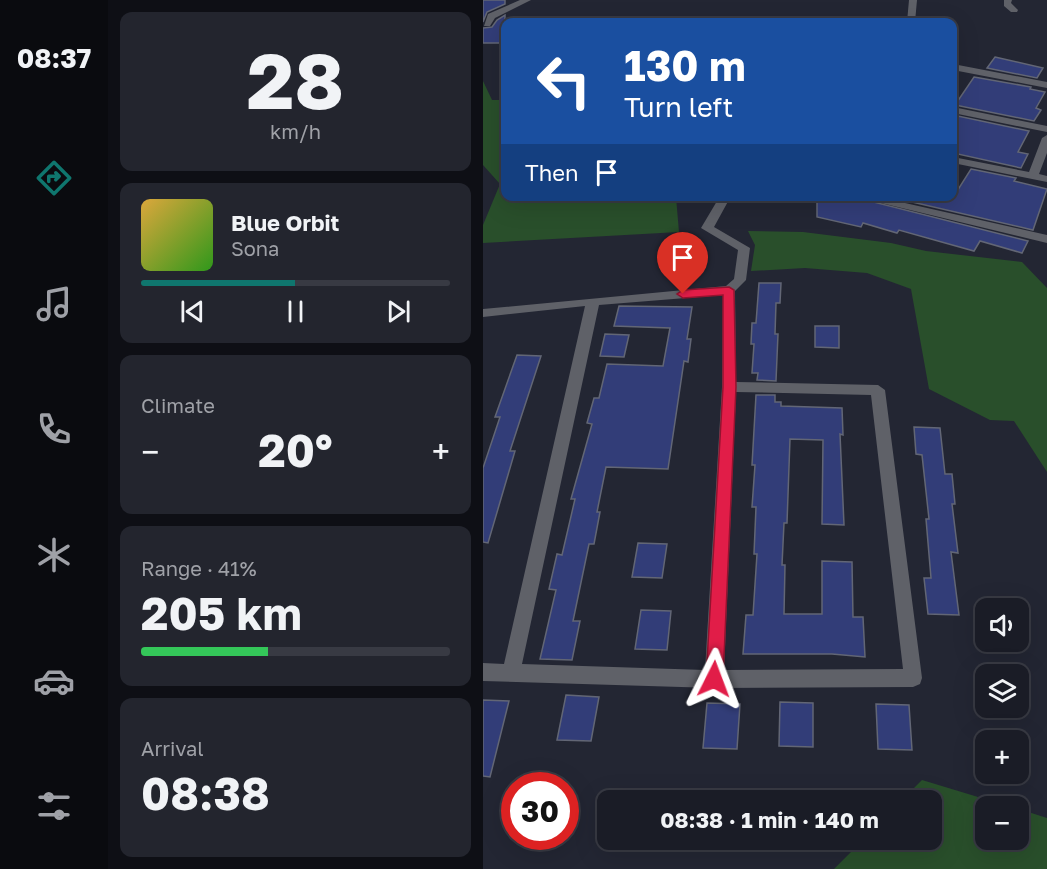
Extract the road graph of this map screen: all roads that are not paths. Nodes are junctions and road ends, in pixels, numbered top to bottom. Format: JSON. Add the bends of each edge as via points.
{"nodes":[{"id":1,"x":527,"y":0,"type":"edge"},
{"id":2,"x":913,"y":0,"type":"edge"},
{"id":3,"x":1008,"y":0,"type":"edge"},
{"id":4,"x":1014,"y":10,"type":"dead end"},
{"id":5,"x":911,"y":18,"type":"edge"},
{"id":6,"x":487,"y":24,"type":"dead end"},
{"id":7,"x":957,"y":68,"type":"edge"},
{"id":8,"x":1047,"y":85,"type":"edge"},
{"id":9,"x":957,"y":111,"type":"edge"},
{"id":10,"x":1047,"y":129,"type":"edge"},
{"id":11,"x":1047,"y":138,"type":"edge"},
{"id":12,"x":957,"y":161,"type":"edge"},
{"id":13,"x":1033,"y":176,"type":"junction"},
{"id":14,"x":1047,"y":179,"type":"edge"},
{"id":15,"x":723,"y":201,"type":"edge"},
{"id":16,"x":879,"y":201,"type":"edge"},
{"id":17,"x":1047,"y":239,"type":"edge"},
{"id":18,"x":729,"y":290,"type":"junction"},
{"id":19,"x":593,"y":301,"type":"junction"},
{"id":20,"x":483,"y":313,"type":"edge"},
{"id":21,"x":729,"y":387,"type":"junction"},
{"id":22,"x":483,"y":672,"type":"edge"},
{"id":23,"x":511,"y":673,"type":"junction"},
{"id":24,"x":714,"y":679,"type":"junction"}],
"edges":[{"from":1,"to":6,"type":"street","via":[[491,16]]},
{"from":2,"to":5,"type":"street"},
{"from":3,"to":4,"type":"street"},
{"from":7,"to":8,"type":"street"},
{"from":9,"to":10,"type":"street"},
{"from":11,"to":13,"type":"street"},
{"from":12,"to":13,"type":"street"},
{"from":13,"to":14,"type":"street"},
{"from":15,"to":18,"type":"street","via":[[707,228],[744,248],[740,280]]},
{"from":16,"to":17,"type":"street"},
{"from":18,"to":19,"type":"street"},
{"from":18,"to":21,"type":"street"},
{"from":19,"to":20,"type":"street"},
{"from":19,"to":23,"type":"street"},
{"from":21,"to":24,"type":"street"},
{"from":21,"to":24,"type":"street","via":[[878,390],[913,678]]},
{"from":22,"to":23,"type":"street"},
{"from":23,"to":24,"type":"street"}]}
